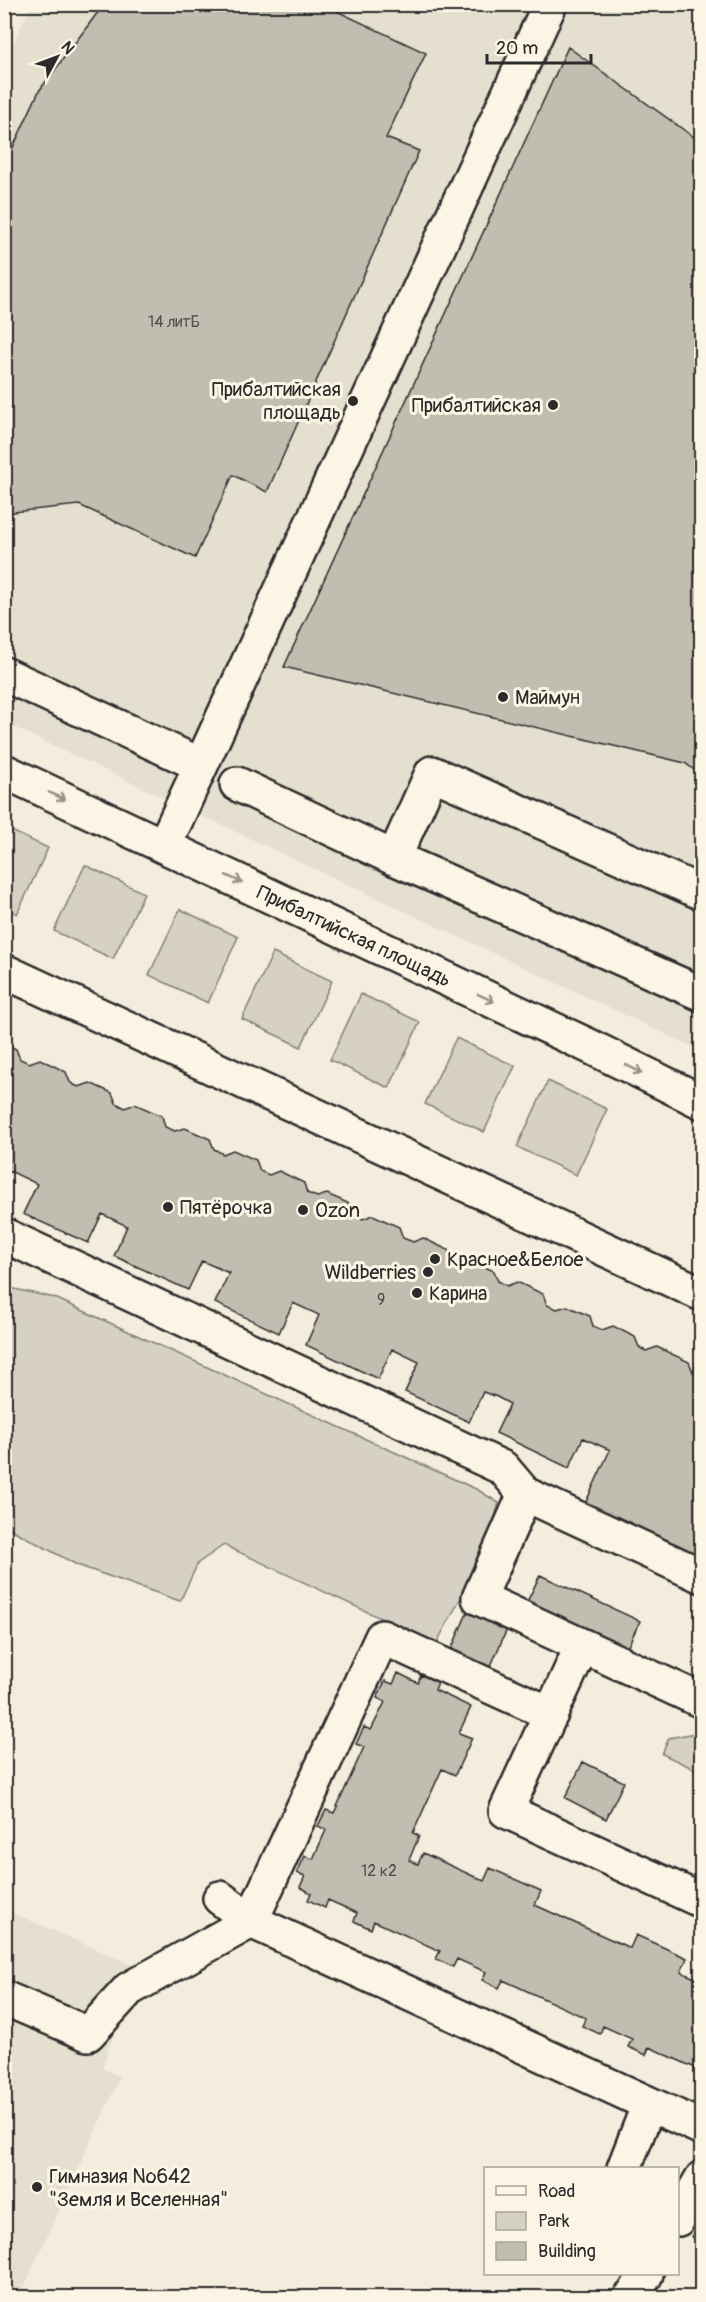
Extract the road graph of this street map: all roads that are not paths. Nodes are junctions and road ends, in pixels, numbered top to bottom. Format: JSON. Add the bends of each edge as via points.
{"nodes":[{"id":1,"x":550,"y":4,"type":"edge"},
{"id":2,"x":4,"y":674,"type":"edge"},
{"id":3,"x":201,"y":765,"type":"junction"},
{"id":4,"x":4,"y":771,"type":"edge"},
{"id":5,"x":237,"y":784,"type":"dead end"},
{"id":6,"x":164,"y":846,"type":"junction"},
{"id":7,"x":394,"y":858,"type":"junction"},
{"id":8,"x":702,"y":894,"type":"edge"},
{"id":9,"x":4,"y":971,"type":"edge"},
{"id":10,"x":702,"y":994,"type":"edge"},
{"id":11,"x":702,"y":1102,"type":"edge"},
{"id":12,"x":5,"y":1238,"type":"edge"},
{"id":13,"x":702,"y":1294,"type":"edge"},
{"id":14,"x":525,"y":1494,"type":"junction"},
{"id":15,"x":702,"y":1576,"type":"edge"},
{"id":16,"x":582,"y":1646,"type":"junction"},
{"id":17,"x":702,"y":1701,"type":"edge"},
{"id":18,"x":550,"y":1714,"type":"junction"},
{"id":19,"x":220,"y":1898,"type":"dead end"},
{"id":20,"x":702,"y":1901,"type":"edge"},
{"id":21,"x":251,"y":1921,"type":"junction"},
{"id":22,"x":4,"y":1998,"type":"edge"},
{"id":23,"x":649,"y":2104,"type":"junction"},
{"id":24,"x":702,"y":2128,"type":"edge"},
{"id":25,"x":625,"y":2167,"type":"edge"},
{"id":26,"x":702,"y":2178,"type":"edge"},
{"id":27,"x":679,"y":2217,"type":"edge"},
{"id":28,"x":645,"y":2275,"type":"edge"},
{"id":29,"x":630,"y":2298,"type":"edge"}],
"edges":[{"from":1,"to":3,"type":"street"},
{"from":2,"to":3,"type":"street"},
{"from":3,"to":6,"type":"street"},
{"from":4,"to":6,"type":"street","name":"Прибалтийская площадь","one_way":true},
{"from":5,"to":7,"type":"street"},
{"from":6,"to":11,"type":"street","name":"Прибалтийская площадь","one_way":true},
{"from":7,"to":8,"type":"street","via":[[432,773]]},
{"from":7,"to":10,"type":"street"},
{"from":9,"to":13,"type":"street"},
{"from":12,"to":14,"type":"street","via":[[503,1468]]},
{"from":14,"to":15,"type":"street"},
{"from":14,"to":16,"type":"street","via":[[479,1598]]},
{"from":16,"to":17,"type":"street"},
{"from":16,"to":18,"type":"street"},
{"from":18,"to":20,"type":"street","via":[[506,1810]]},
{"from":18,"to":21,"type":"street","via":[[382,1637]]},
{"from":19,"to":21,"type":"street"},
{"from":21,"to":22,"type":"street","via":[[129,1989],[88,2034]]},
{"from":21,"to":23,"type":"street"},
{"from":23,"to":24,"type":"street"},
{"from":23,"to":25,"type":"street"},
{"from":26,"to":27,"type":"street"},
{"from":28,"to":29,"type":"street"}]}
